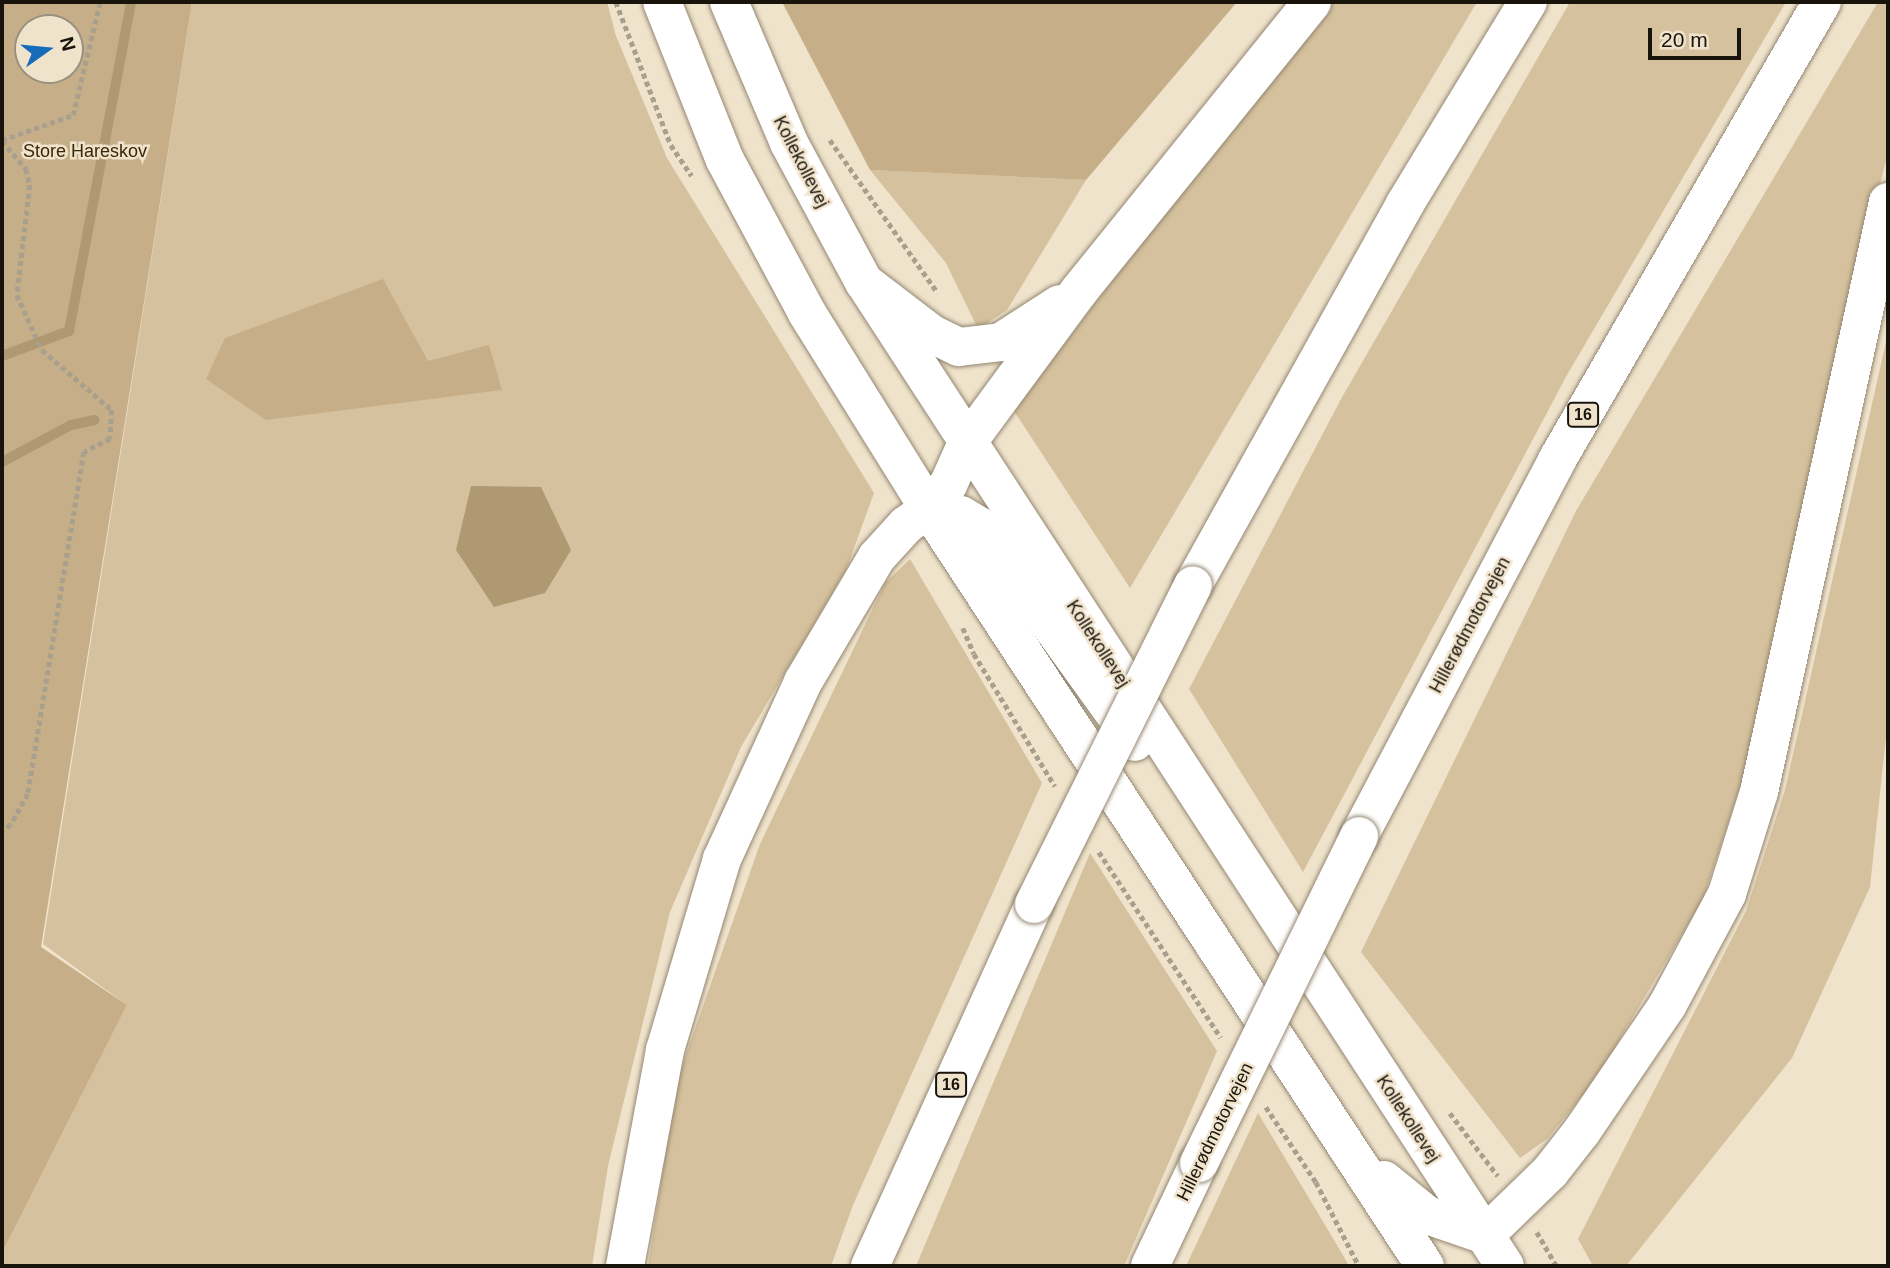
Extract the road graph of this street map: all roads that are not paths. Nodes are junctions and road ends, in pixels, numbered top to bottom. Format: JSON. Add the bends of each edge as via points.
{"nodes":[{"id":1,"x":662,"y":2,"type":"edge"},
{"id":2,"x":729,"y":2,"type":"edge"},
{"id":3,"x":1312,"y":2,"type":"edge"},
{"id":4,"x":1528,"y":2,"type":"edge"},
{"id":5,"x":1822,"y":2,"type":"edge"},
{"id":6,"x":1888,"y":202,"type":"edge"},
{"id":7,"x":864,"y":282,"type":"junction"},
{"id":8,"x":1079,"y":291,"type":"junction"},
{"id":9,"x":967,"y":443,"type":"junction"},
{"id":10,"x":929,"y":509,"type":"junction"},
{"id":11,"x":1285,"y":932,"type":"junction"},
{"id":12,"x":1350,"y":1146,"type":"junction"},
{"id":13,"x":1487,"y":1256,"type":"edge"},
{"id":14,"x":625,"y":1266,"type":"edge"},
{"id":15,"x":870,"y":1266,"type":"edge"},
{"id":16,"x":1150,"y":1266,"type":"edge"},
{"id":17,"x":1425,"y":1266,"type":"edge"}],
"edges":[{"from":1,"to":10,"type":"main road","via":[[696,94],[764,235]]},
{"from":2,"to":7,"type":"main road","name":"Kollekollevej","via":[[789,143]]},
{"from":3,"to":8,"type":"main road"},
{"from":4,"to":15,"type":"main road","number":"16","bridge":true,"via":[[1405,204],[1193,585],[1034,904]]},
{"from":5,"to":16,"type":"main road","name":"Hillerødmotorvejen","number":"16","bridge":true,"via":[[1758,105],[1557,460],[1359,836]]},
{"from":6,"to":13,"type":"main road","via":[[1759,792],[1727,894],[1667,1006],[1582,1131]]},
{"from":7,"to":8,"type":"main road","via":[[932,334],[959,347],[1001,342]]},
{"from":7,"to":9,"type":"main road","name":"Kollekollevej"},
{"from":8,"to":9,"type":"main road"},
{"from":9,"to":10,"type":"main road","via":[[948,485]]},
{"from":9,"to":11,"type":"main road","name":"Kollekollevej"},
{"from":10,"to":11,"type":"main road","via":[[961,515],[979,526],[1079,669]]},
{"from":10,"to":12,"type":"main road"},
{"from":10,"to":14,"type":"main road","via":[[906,525],[877,557],[809,670],[722,859],[665,1050]]},
{"from":11,"to":13,"type":"main road","name":"Kollekollevej"},
{"from":12,"to":13,"type":"main road","via":[[1411,1206]]},
{"from":12,"to":17,"type":"main road"}]}
